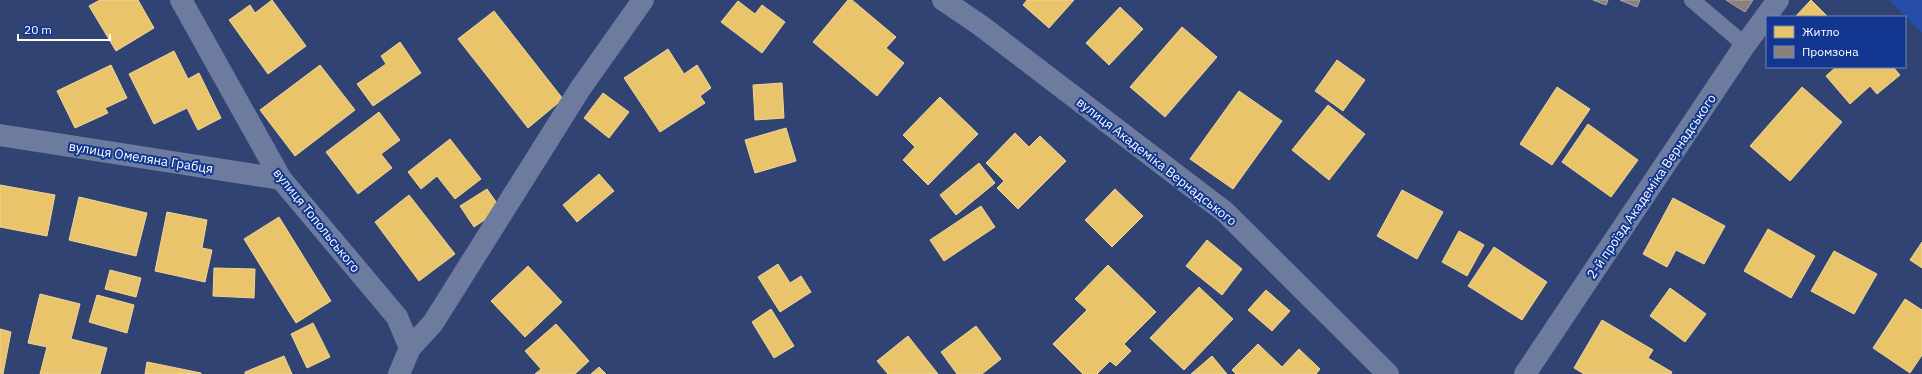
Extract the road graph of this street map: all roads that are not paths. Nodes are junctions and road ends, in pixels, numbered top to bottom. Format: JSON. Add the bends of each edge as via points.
{"nodes":[{"id":1,"x":181,"y":0,"type":"edge"},
{"id":2,"x":644,"y":0,"type":"edge"},
{"id":3,"x":943,"y":0,"type":"edge"},
{"id":4,"x":1692,"y":0,"type":"edge"},
{"id":5,"x":1778,"y":0,"type":"edge"},
{"id":6,"x":1766,"y":16,"type":"edge"},
{"id":7,"x":1766,"y":16,"type":"edge"},
{"id":8,"x":1745,"y":45,"type":"junction"},
{"id":9,"x":0,"y":135,"type":"edge"},
{"id":10,"x":281,"y":179,"type":"junction"},
{"id":11,"x":410,"y":348,"type":"junction"},
{"id":12,"x":399,"y":374,"type":"edge"},
{"id":13,"x":1388,"y":374,"type":"edge"},
{"id":14,"x":1526,"y":374,"type":"edge"}],
"edges":[{"from":1,"to":10,"type":"street","name":"вулиця Топольського"},
{"from":2,"to":11,"type":"street","via":[[580,89],[433,323]]},
{"from":3,"to":13,"type":"street","name":"вулиця Академіка Вернадського","via":[[980,25],[1226,212]]},
{"from":4,"to":8,"type":"lane"},
{"from":5,"to":6,"type":"street","name":"2-й проїзд Академіка Вернадського"},
{"from":7,"to":8,"type":"street","name":"2-й проїзд Академіка Вернадського"},
{"from":8,"to":14,"type":"street","name":"2-й проїзд Академіка Вернадського"},
{"from":9,"to":10,"type":"street","name":"вулиця Омеляна Грабця"},
{"from":10,"to":11,"type":"street","name":"вулиця Топольського","via":[[397,317]]},
{"from":11,"to":12,"type":"street"}]}
